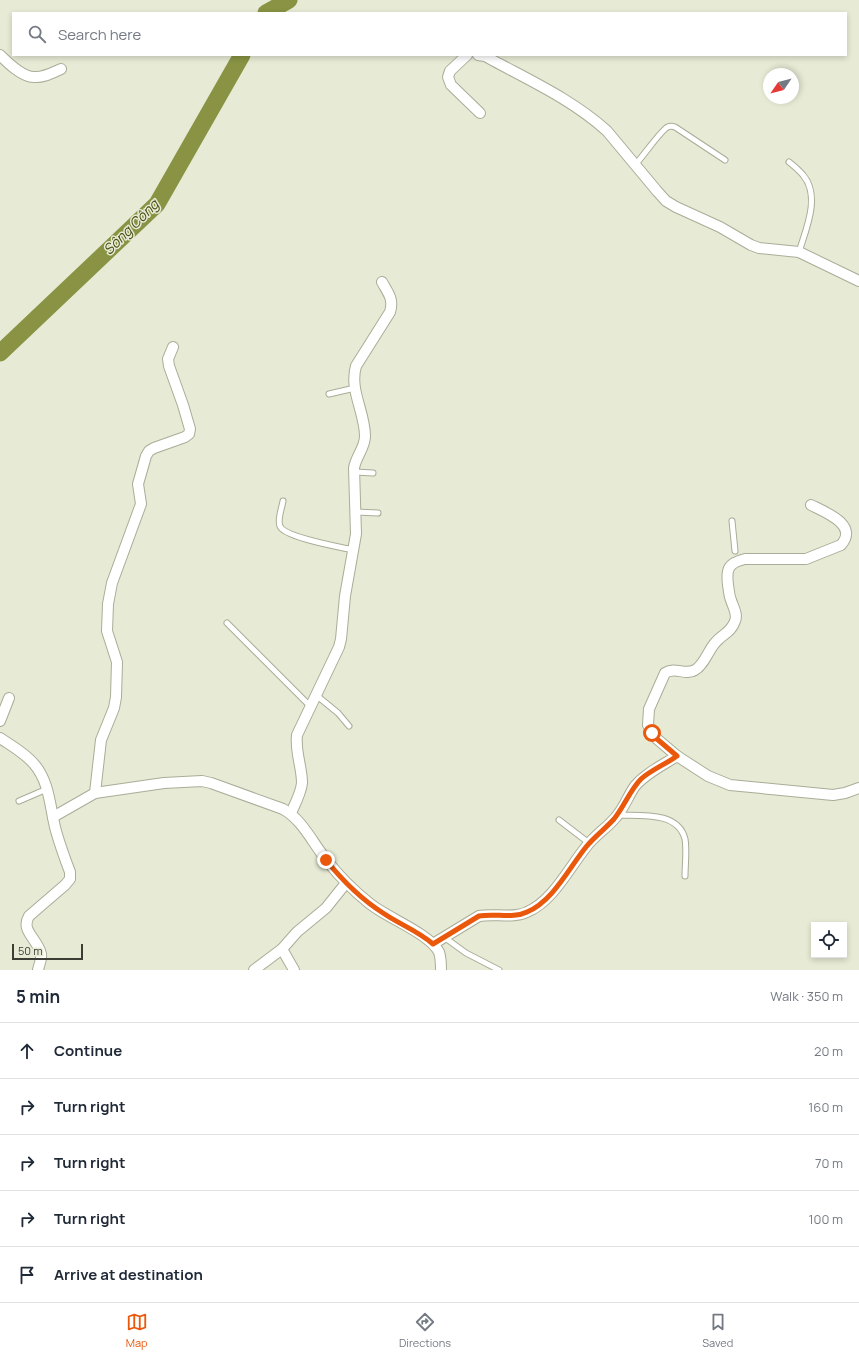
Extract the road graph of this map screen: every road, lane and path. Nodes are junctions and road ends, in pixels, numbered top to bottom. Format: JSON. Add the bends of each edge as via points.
{"nodes":[{"id":1,"x":0,"y":55,"type":"edge"},
{"id":2,"x":466,"y":56,"type":"edge"},
{"id":3,"x":485,"y":56,"type":"edge"},
{"id":4,"x":61,"y":70,"type":"dead end"},
{"id":5,"x":480,"y":113,"type":"dead end"},
{"id":6,"x":725,"y":160,"type":"dead end"},
{"id":7,"x":789,"y":162,"type":"dead end"},
{"id":8,"x":635,"y":165,"type":"junction"},
{"id":9,"x":799,"y":252,"type":"junction"},
{"id":10,"x":859,"y":281,"type":"edge"},
{"id":11,"x":382,"y":282,"type":"dead end"},
{"id":12,"x":173,"y":347,"type":"dead end"},
{"id":13,"x":355,"y":388,"type":"junction"},
{"id":14,"x":329,"y":394,"type":"dead end"},
{"id":15,"x":354,"y":472,"type":"junction"},
{"id":16,"x":373,"y":473,"type":"dead end"},
{"id":17,"x":283,"y":501,"type":"dead end"},
{"id":18,"x":811,"y":505,"type":"dead end"},
{"id":19,"x":356,"y":512,"type":"junction"},
{"id":20,"x":378,"y":513,"type":"dead end"},
{"id":21,"x":732,"y":521,"type":"dead end"},
{"id":22,"x":353,"y":550,"type":"junction"},
{"id":23,"x":736,"y":557,"type":"junction"},
{"id":24,"x":227,"y":623,"type":"dead end"},
{"id":25,"x":316,"y":695,"type":"junction"},
{"id":26,"x":9,"y":698,"type":"dead end"},
{"id":27,"x":310,"y":706,"type":"junction"},
{"id":28,"x":0,"y":721,"type":"edge"},
{"id":29,"x":349,"y":726,"type":"dead end"},
{"id":30,"x":0,"y":738,"type":"edge"},
{"id":31,"x":677,"y":756,"type":"junction"},
{"id":32,"x":859,"y":788,"type":"edge"},
{"id":33,"x":47,"y":789,"type":"junction"},
{"id":34,"x":95,"y":793,"type":"junction"},
{"id":35,"x":19,"y":801,"type":"dead end"},
{"id":36,"x":291,"y":813,"type":"junction"},
{"id":37,"x":618,"y":815,"type":"junction"},
{"id":38,"x":53,"y":817,"type":"junction"},
{"id":39,"x":559,"y":820,"type":"dead end"},
{"id":40,"x":589,"y":843,"type":"junction"},
{"id":41,"x":685,"y":876,"type":"dead end"},
{"id":42,"x":346,"y":883,"type":"junction"},
{"id":43,"x":444,"y":937,"type":"junction"},
{"id":44,"x":433,"y":944,"type":"junction"},
{"id":45,"x":282,"y":949,"type":"junction"},
{"id":46,"x":38,"y":970,"type":"edge"},
{"id":47,"x":254,"y":970,"type":"edge"},
{"id":48,"x":294,"y":970,"type":"edge"},
{"id":49,"x":441,"y":970,"type":"edge"},
{"id":50,"x":499,"y":970,"type":"edge"}],
"edges":[{"from":1,"to":4,"type":"street","via":[[12,67],[32,77]]},
{"from":2,"to":5,"type":"street","via":[[450,71],[448,77],[451,85]]},
{"from":3,"to":8,"type":"street","via":[[565,99],[607,131]]},
{"from":6,"to":8,"type":"lane","via":[[671,126]]},
{"from":7,"to":9,"type":"lane","via":[[804,175],[811,194],[812,205]]},
{"from":8,"to":9,"type":"street","via":[[657,192],[676,207],[720,227],[750,245]]},
{"from":9,"to":10,"type":"street"},
{"from":11,"to":13,"type":"street","via":[[391,297],[390,312],[356,366]]},
{"from":12,"to":34,"type":"street","via":[[168,360],[169,366],[190,429],[185,437],[150,451],[138,480],[141,504],[112,583],[109,599],[107,631],[117,662],[116,697],[101,744]]},
{"from":13,"to":14,"type":"lane"},
{"from":13,"to":15,"type":"street","via":[[365,438],[355,460]]},
{"from":15,"to":16,"type":"lane"},
{"from":15,"to":19,"type":"street"},
{"from":17,"to":22,"type":"lane","via":[[279,524],[283,531]]},
{"from":18,"to":23,"type":"street","via":[[832,515],[844,526],[846,537],[841,545],[806,559]]},
{"from":19,"to":20,"type":"lane"},
{"from":19,"to":22,"type":"street"},
{"from":21,"to":23,"type":"lane"},
{"from":22,"to":25,"type":"street","via":[[339,648]]},
{"from":23,"to":31,"type":"street","via":[[727,576],[730,599],[736,613],[732,628],[715,642],[695,670],[669,670],[649,709],[648,725],[652,733]]},
{"from":24,"to":27,"type":"lane"},
{"from":25,"to":27,"type":"street"},
{"from":25,"to":29,"type":"lane"},
{"from":26,"to":28,"type":"street"},
{"from":27,"to":36,"type":"street","via":[[297,735],[296,745],[302,784]]},
{"from":30,"to":33,"type":"street","via":[[27,756],[36,766]]},
{"from":31,"to":32,"type":"street","via":[[708,776],[730,785],[833,795]]},
{"from":31,"to":37,"type":"street","via":[[642,779]]},
{"from":33,"to":35,"type":"lane"},
{"from":33,"to":38,"type":"street"},
{"from":34,"to":36,"type":"street","via":[[164,783],[202,781]]},
{"from":34,"to":38,"type":"street"},
{"from":36,"to":42,"type":"street"},
{"from":37,"to":40,"type":"street"},
{"from":37,"to":41,"type":"lane","via":[[663,818],[678,826],[685,840]]},
{"from":38,"to":46,"type":"street","via":[[70,879],[26,921],[27,929],[41,954]]},
{"from":39,"to":40,"type":"lane"},
{"from":40,"to":43,"type":"street","via":[[547,899],[537,907],[527,913],[516,915],[479,916]]},
{"from":42,"to":44,"type":"street","via":[[370,904]]},
{"from":42,"to":45,"type":"street","via":[[331,903],[297,932]]},
{"from":43,"to":44,"type":"street"},
{"from":43,"to":50,"type":"lane","via":[[466,953]]},
{"from":44,"to":49,"type":"street","via":[[439,952]]},
{"from":45,"to":47,"type":"street","via":[[266,964]]},
{"from":45,"to":48,"type":"street"}]}
